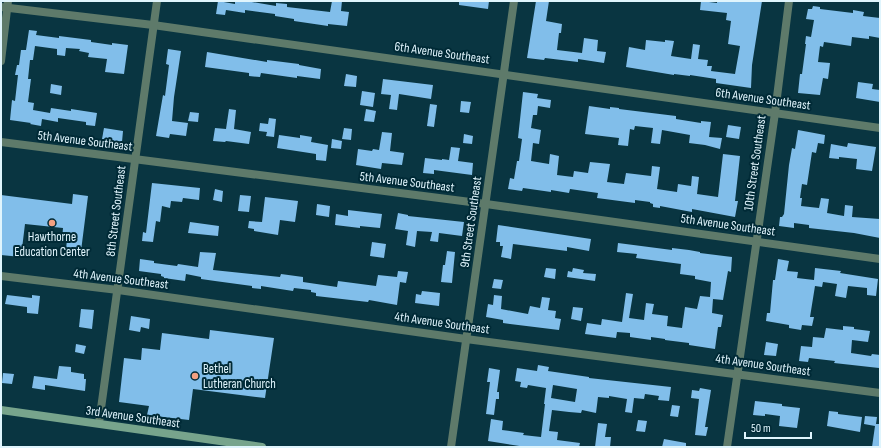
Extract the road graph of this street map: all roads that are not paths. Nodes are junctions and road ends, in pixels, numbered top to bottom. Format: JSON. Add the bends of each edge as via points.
{"nodes":[{"id":1,"x":156,"y":1,"type":"edge"},
{"id":2,"x":514,"y":1,"type":"edge"},
{"id":3,"x":789,"y":1,"type":"edge"},
{"id":4,"x":6,"y":5,"type":"edge"},
{"id":5,"x":153,"y":25,"type":"junction"},
{"id":6,"x":1,"y":61,"type":"edge"},
{"id":7,"x":504,"y":74,"type":"junction"},
{"id":8,"x":774,"y":113,"type":"junction"},
{"id":9,"x":880,"y":128,"type":"edge"},
{"id":10,"x":1,"y":142,"type":"edge"},
{"id":11,"x":134,"y":159,"type":"junction"},
{"id":12,"x":486,"y":204,"type":"junction"},
{"id":13,"x":756,"y":241,"type":"junction"},
{"id":14,"x":880,"y":259,"type":"edge"},
{"id":15,"x":1,"y":276,"type":"edge"},
{"id":16,"x":118,"y":290,"type":"junction"},
{"id":17,"x":466,"y":339,"type":"junction"},
{"id":18,"x":737,"y":374,"type":"junction"},
{"id":19,"x":880,"y":393,"type":"edge"},
{"id":20,"x":1,"y":410,"type":"edge"},
{"id":21,"x":99,"y":423,"type":"junction"},
{"id":22,"x":262,"y":447,"type":"edge"},
{"id":23,"x":451,"y":447,"type":"edge"},
{"id":24,"x":727,"y":447,"type":"edge"}],
"edges":[{"from":1,"to":5,"type":"street","name":"8th Street Southeast"},
{"from":2,"to":7,"type":"street","name":"9th Street Southeast"},
{"from":3,"to":8,"type":"street","name":"10th Street Southeast"},
{"from":4,"to":5,"type":"street","name":"6th Avenue Southeast"},
{"from":4,"to":6,"type":"street"},
{"from":5,"to":7,"type":"street","name":"6th Avenue Southeast"},
{"from":5,"to":11,"type":"street","name":"8th Street Southeast"},
{"from":7,"to":8,"type":"street","name":"6th Avenue Southeast"},
{"from":7,"to":12,"type":"street","name":"9th Street Southeast"},
{"from":8,"to":9,"type":"street","name":"6th Avenue Southeast"},
{"from":8,"to":13,"type":"street","name":"10th Street Southeast"},
{"from":10,"to":11,"type":"street","name":"5th Avenue Southeast"},
{"from":11,"to":12,"type":"street","name":"5th Avenue Southeast"},
{"from":11,"to":16,"type":"street","name":"8th Street Southeast"},
{"from":12,"to":13,"type":"street","name":"5th Avenue Southeast"},
{"from":12,"to":17,"type":"street","name":"9th Street Southeast"},
{"from":13,"to":14,"type":"street","name":"5th Avenue Southeast"},
{"from":13,"to":18,"type":"street","name":"10th Street Southeast"},
{"from":15,"to":16,"type":"street","name":"4th Avenue Southeast"},
{"from":16,"to":17,"type":"street","name":"4th Avenue Southeast"},
{"from":16,"to":21,"type":"street","name":"8th Street Southeast"},
{"from":17,"to":18,"type":"street","name":"4th Avenue Southeast"},
{"from":17,"to":23,"type":"street","name":"9th Street Southeast"},
{"from":18,"to":19,"type":"street","name":"4th Avenue Southeast"},
{"from":18,"to":24,"type":"street","name":"10th Street Southeast"},
{"from":20,"to":21,"type":"main road","name":"3rd Avenue Southeast"},
{"from":21,"to":22,"type":"main road","name":"3rd Avenue Southeast"}]}
